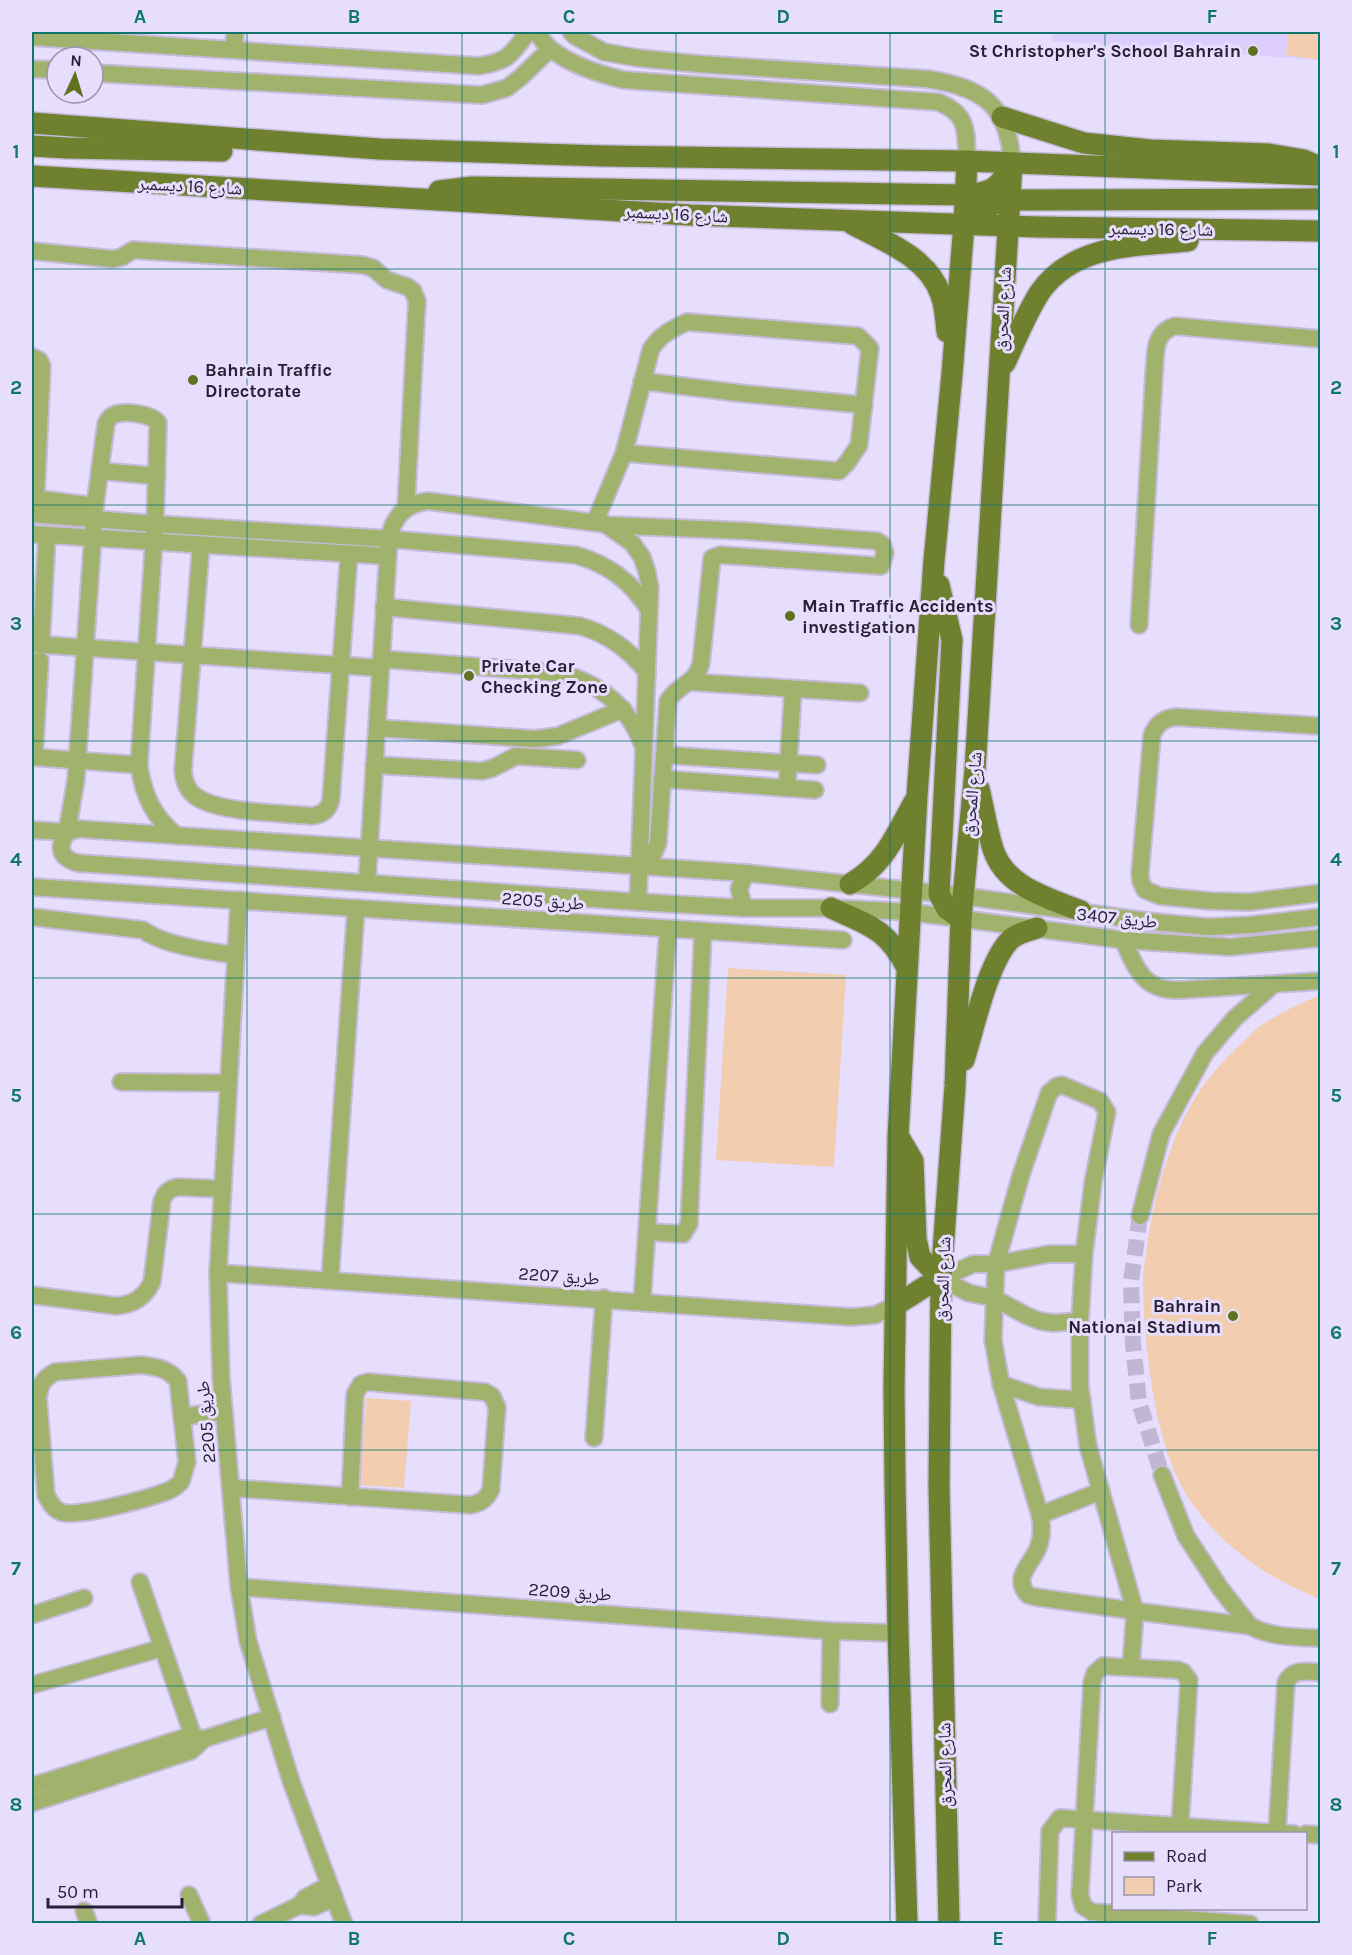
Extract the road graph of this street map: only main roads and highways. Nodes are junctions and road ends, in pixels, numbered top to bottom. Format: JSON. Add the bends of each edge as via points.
{"nodes":[{"id":1,"x":1002,"y":117,"type":"road end"},
{"id":2,"x":32,"y":121,"type":"edge"},
{"id":3,"x":32,"y":146,"type":"edge"},
{"id":4,"x":379,"y":149,"type":"junction"},
{"id":5,"x":967,"y":161,"type":"junction"},
{"id":6,"x":1012,"y":164,"type":"junction"},
{"id":7,"x":1320,"y":167,"type":"edge"},
{"id":8,"x":1320,"y":174,"type":"edge"},
{"id":9,"x":32,"y":176,"type":"edge"},
{"id":10,"x":966,"y":195,"type":"junction"},
{"id":11,"x":418,"y":199,"type":"junction"},
{"id":12,"x":1320,"y":199,"type":"edge"},
{"id":13,"x":1009,"y":200,"type":"junction"},
{"id":14,"x":846,"y":221,"type":"junction"},
{"id":15,"x":964,"y":224,"type":"junction"},
{"id":16,"x":1007,"y":226,"type":"junction"},
{"id":17,"x":1297,"y":231,"type":"junction"},
{"id":18,"x":1320,"y":231,"type":"edge"},
{"id":19,"x":952,"y":374,"type":"junction"},
{"id":20,"x":1000,"y":374,"type":"junction"},
{"id":21,"x":934,"y":561,"type":"junction"},
{"id":22,"x":975,"y":770,"type":"junction"},
{"id":23,"x":917,"y":796,"type":"junction"},
{"id":24,"x":849,"y":884,"type":"road end"},
{"id":25,"x":831,"y":908,"type":"road end"},
{"id":26,"x":1081,"y":911,"type":"road end"},
{"id":27,"x":962,"y":919,"type":"junction"},
{"id":28,"x":1037,"y":928,"type":"road end"},
{"id":29,"x":907,"y":968,"type":"junction"},
{"id":30,"x":955,"y":1086,"type":"junction"},
{"id":31,"x":898,"y":1136,"type":"junction"},
{"id":32,"x":941,"y":1279,"type":"junction"},
{"id":33,"x":896,"y":1305,"type":"junction"},
{"id":34,"x":907,"y":1923,"type":"edge"},
{"id":35,"x":949,"y":1923,"type":"edge"}],
"edges":[{"from":1,"to":7,"type":"main road","via":[[1084,143],[1150,150],[1269,154]]},
{"from":2,"to":4,"type":"main road"},
{"from":3,"to":4,"type":"main road","via":[[219,151]]},
{"from":4,"to":5,"type":"main road"},
{"from":5,"to":6,"type":"main road"},
{"from":5,"to":10,"type":"main road"},
{"from":6,"to":8,"type":"main road"},
{"from":6,"to":10,"type":"main road","via":[[992,190]]},
{"from":6,"to":13,"type":"main road","name":"شارع المحرق"},
{"from":9,"to":11,"type":"main road","name":"شارع 16 ديسمبر"},
{"from":10,"to":11,"type":"main road","via":[[472,187],[440,191]]},
{"from":10,"to":15,"type":"main road"},
{"from":11,"to":14,"type":"main road","name":"شارع 16 ديسمبر"},
{"from":12,"to":13,"type":"main road"},
{"from":13,"to":15,"type":"main road","via":[[995,203]]},
{"from":13,"to":16,"type":"main road","name":"شارع المحرق"},
{"from":14,"to":15,"type":"main road","name":"شارع 16 ديسمبر"},
{"from":14,"to":19,"type":"main road","via":[[905,252],[927,270],[941,295]]},
{"from":15,"to":16,"type":"main road","name":"شارع 16 ديسمبر"},
{"from":15,"to":19,"type":"main road"},
{"from":16,"to":17,"type":"main road","name":"شارع 16 ديسمبر"},
{"from":16,"to":20,"type":"main road","name":"شارع المحرق"},
{"from":17,"to":18,"type":"main road","name":"شارع 16 ديسمبر"},
{"from":17,"to":20,"type":"main road","via":[[1111,248],[1089,254],[1054,276],[1042,290]]},
{"from":19,"to":21,"type":"main road"},
{"from":20,"to":22,"type":"main road","name":"شارع المحرق"},
{"from":21,"to":23,"type":"main road"},
{"from":21,"to":27,"type":"main road","via":[[952,639],[939,894],[947,909]]},
{"from":22,"to":26,"type":"main road","via":[[993,850],[1009,876]]},
{"from":22,"to":27,"type":"main road","name":"شارع المحرق"},
{"from":23,"to":24,"type":"main road","via":[[874,868]]},
{"from":23,"to":29,"type":"main road"},
{"from":25,"to":29,"type":"main road","via":[[881,933],[894,945]]},
{"from":27,"to":30,"type":"main road","name":"شارع المحرق"},
{"from":28,"to":30,"type":"main road","via":[[1013,938],[993,967]]},
{"from":29,"to":31,"type":"main road"},
{"from":30,"to":32,"type":"main road","name":"شارع المحرق"},
{"from":31,"to":32,"type":"main road","via":[[913,1161],[920,1257]]},
{"from":31,"to":33,"type":"main road"},
{"from":32,"to":33,"type":"main road"},
{"from":32,"to":35,"type":"main road","name":"شارع المحرق","via":[[939,1487]]},
{"from":33,"to":34,"type":"main road","via":[[898,1633]]}]}
